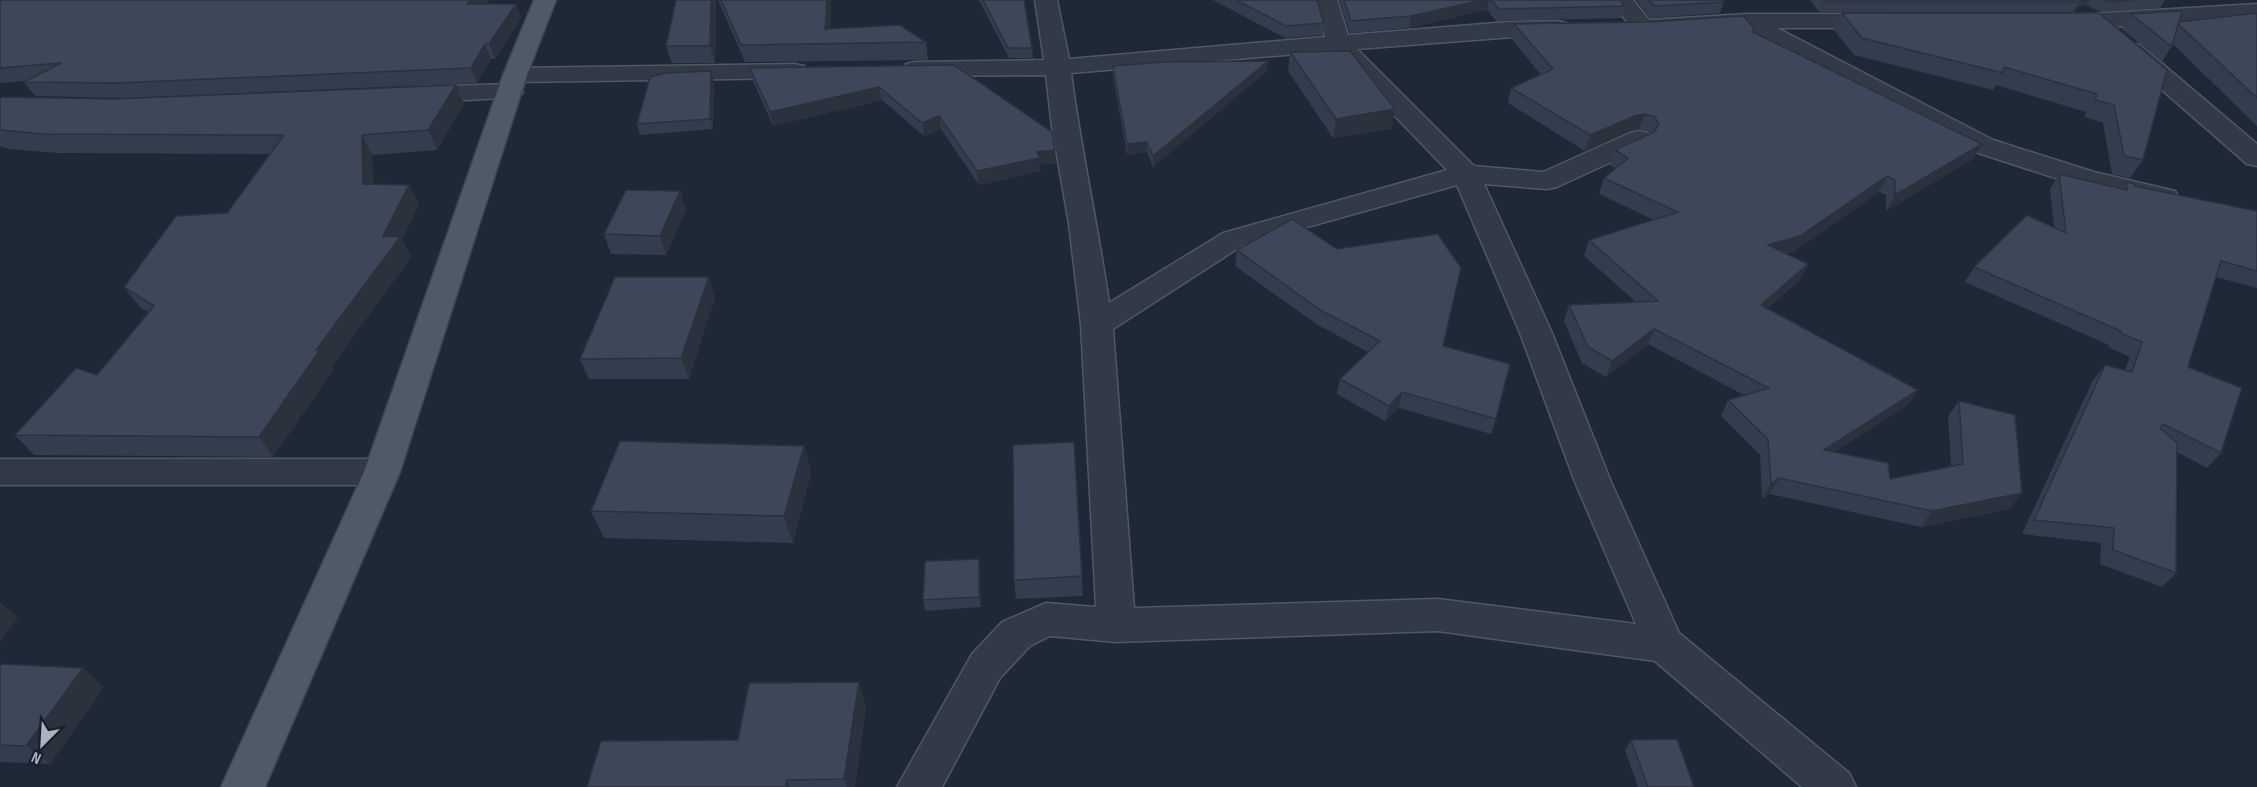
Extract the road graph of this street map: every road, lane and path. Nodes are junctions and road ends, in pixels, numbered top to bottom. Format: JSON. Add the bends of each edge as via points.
{"nodes":[{"id":1,"x":545,"y":0,"type":"edge"},
{"id":2,"x":1046,"y":0,"type":"edge"},
{"id":3,"x":1326,"y":0,"type":"edge"},
{"id":4,"x":1621,"y":0,"type":"edge"},
{"id":5,"x":2069,"y":0,"type":"edge"},
{"id":6,"x":2257,"y":10,"type":"edge"},
{"id":7,"x":1746,"y":21,"type":"junction"},
{"id":8,"x":1910,"y":21,"type":"edge"},
{"id":9,"x":2038,"y":21,"type":"edge"},
{"id":10,"x":2097,"y":21,"type":"junction"},
{"id":11,"x":1643,"y":27,"type":"junction"},
{"id":12,"x":1576,"y":28,"type":"edge"},
{"id":13,"x":1609,"y":28,"type":"edge"},
{"id":14,"x":1339,"y":44,"type":"junction"},
{"id":15,"x":1058,"y":67,"type":"junction"},
{"id":16,"x":893,"y":70,"type":"edge"},
{"id":17,"x":822,"y":71,"type":"edge"},
{"id":18,"x":512,"y":83,"type":"junction"},
{"id":19,"x":393,"y":96,"type":"edge"},
{"id":20,"x":1639,"y":139,"type":"edge"},
{"id":21,"x":2257,"y":158,"type":"edge"},
{"id":22,"x":1466,"y":174,"type":"junction"},
{"id":23,"x":2189,"y":202,"type":"edge"},
{"id":24,"x":1096,"y":325,"type":"junction"},
{"id":25,"x":0,"y":472,"type":"edge"},
{"id":26,"x":382,"y":472,"type":"junction"},
{"id":27,"x":1116,"y":625,"type":"junction"},
{"id":28,"x":1665,"y":645,"type":"junction"},
{"id":29,"x":243,"y":787,"type":"edge"},
{"id":30,"x":919,"y":787,"type":"edge"},
{"id":31,"x":1834,"y":787,"type":"edge"}],
"edges":[{"from":1,"to":18,"type":"main road"},
{"from":2,"to":15,"type":"street"},
{"from":3,"to":14,"type":"street"},
{"from":4,"to":11,"type":"street"},
{"from":5,"to":10,"type":"street"},
{"from":6,"to":10,"type":"street"},
{"from":7,"to":8,"type":"street"},
{"from":7,"to":11,"type":"street"},
{"from":7,"to":23,"type":"street","via":[[1983,146],[2087,179]]},
{"from":9,"to":10,"type":"street"},
{"from":10,"to":21,"type":"street"},
{"from":11,"to":13,"type":"street"},
{"from":12,"to":14,"type":"street","via":[[1508,29]]},
{"from":14,"to":15,"type":"street"},
{"from":14,"to":22,"type":"street"},
{"from":15,"to":16,"type":"street"},
{"from":15,"to":24,"type":"street"},
{"from":17,"to":18,"type":"street"},
{"from":18,"to":19,"type":"street"},
{"from":18,"to":26,"type":"main road"},
{"from":20,"to":22,"type":"street","via":[[1547,181]]},
{"from":22,"to":24,"type":"street","via":[[1233,239]]},
{"from":22,"to":28,"type":"street"},
{"from":24,"to":27,"type":"street"},
{"from":25,"to":26,"type":"street"},
{"from":26,"to":29,"type":"main road"},
{"from":27,"to":28,"type":"street","via":[[1438,615]]},
{"from":27,"to":30,"type":"street","via":[[1046,619],[1016,634],[986,666]]},
{"from":28,"to":31,"type":"street"}]}
